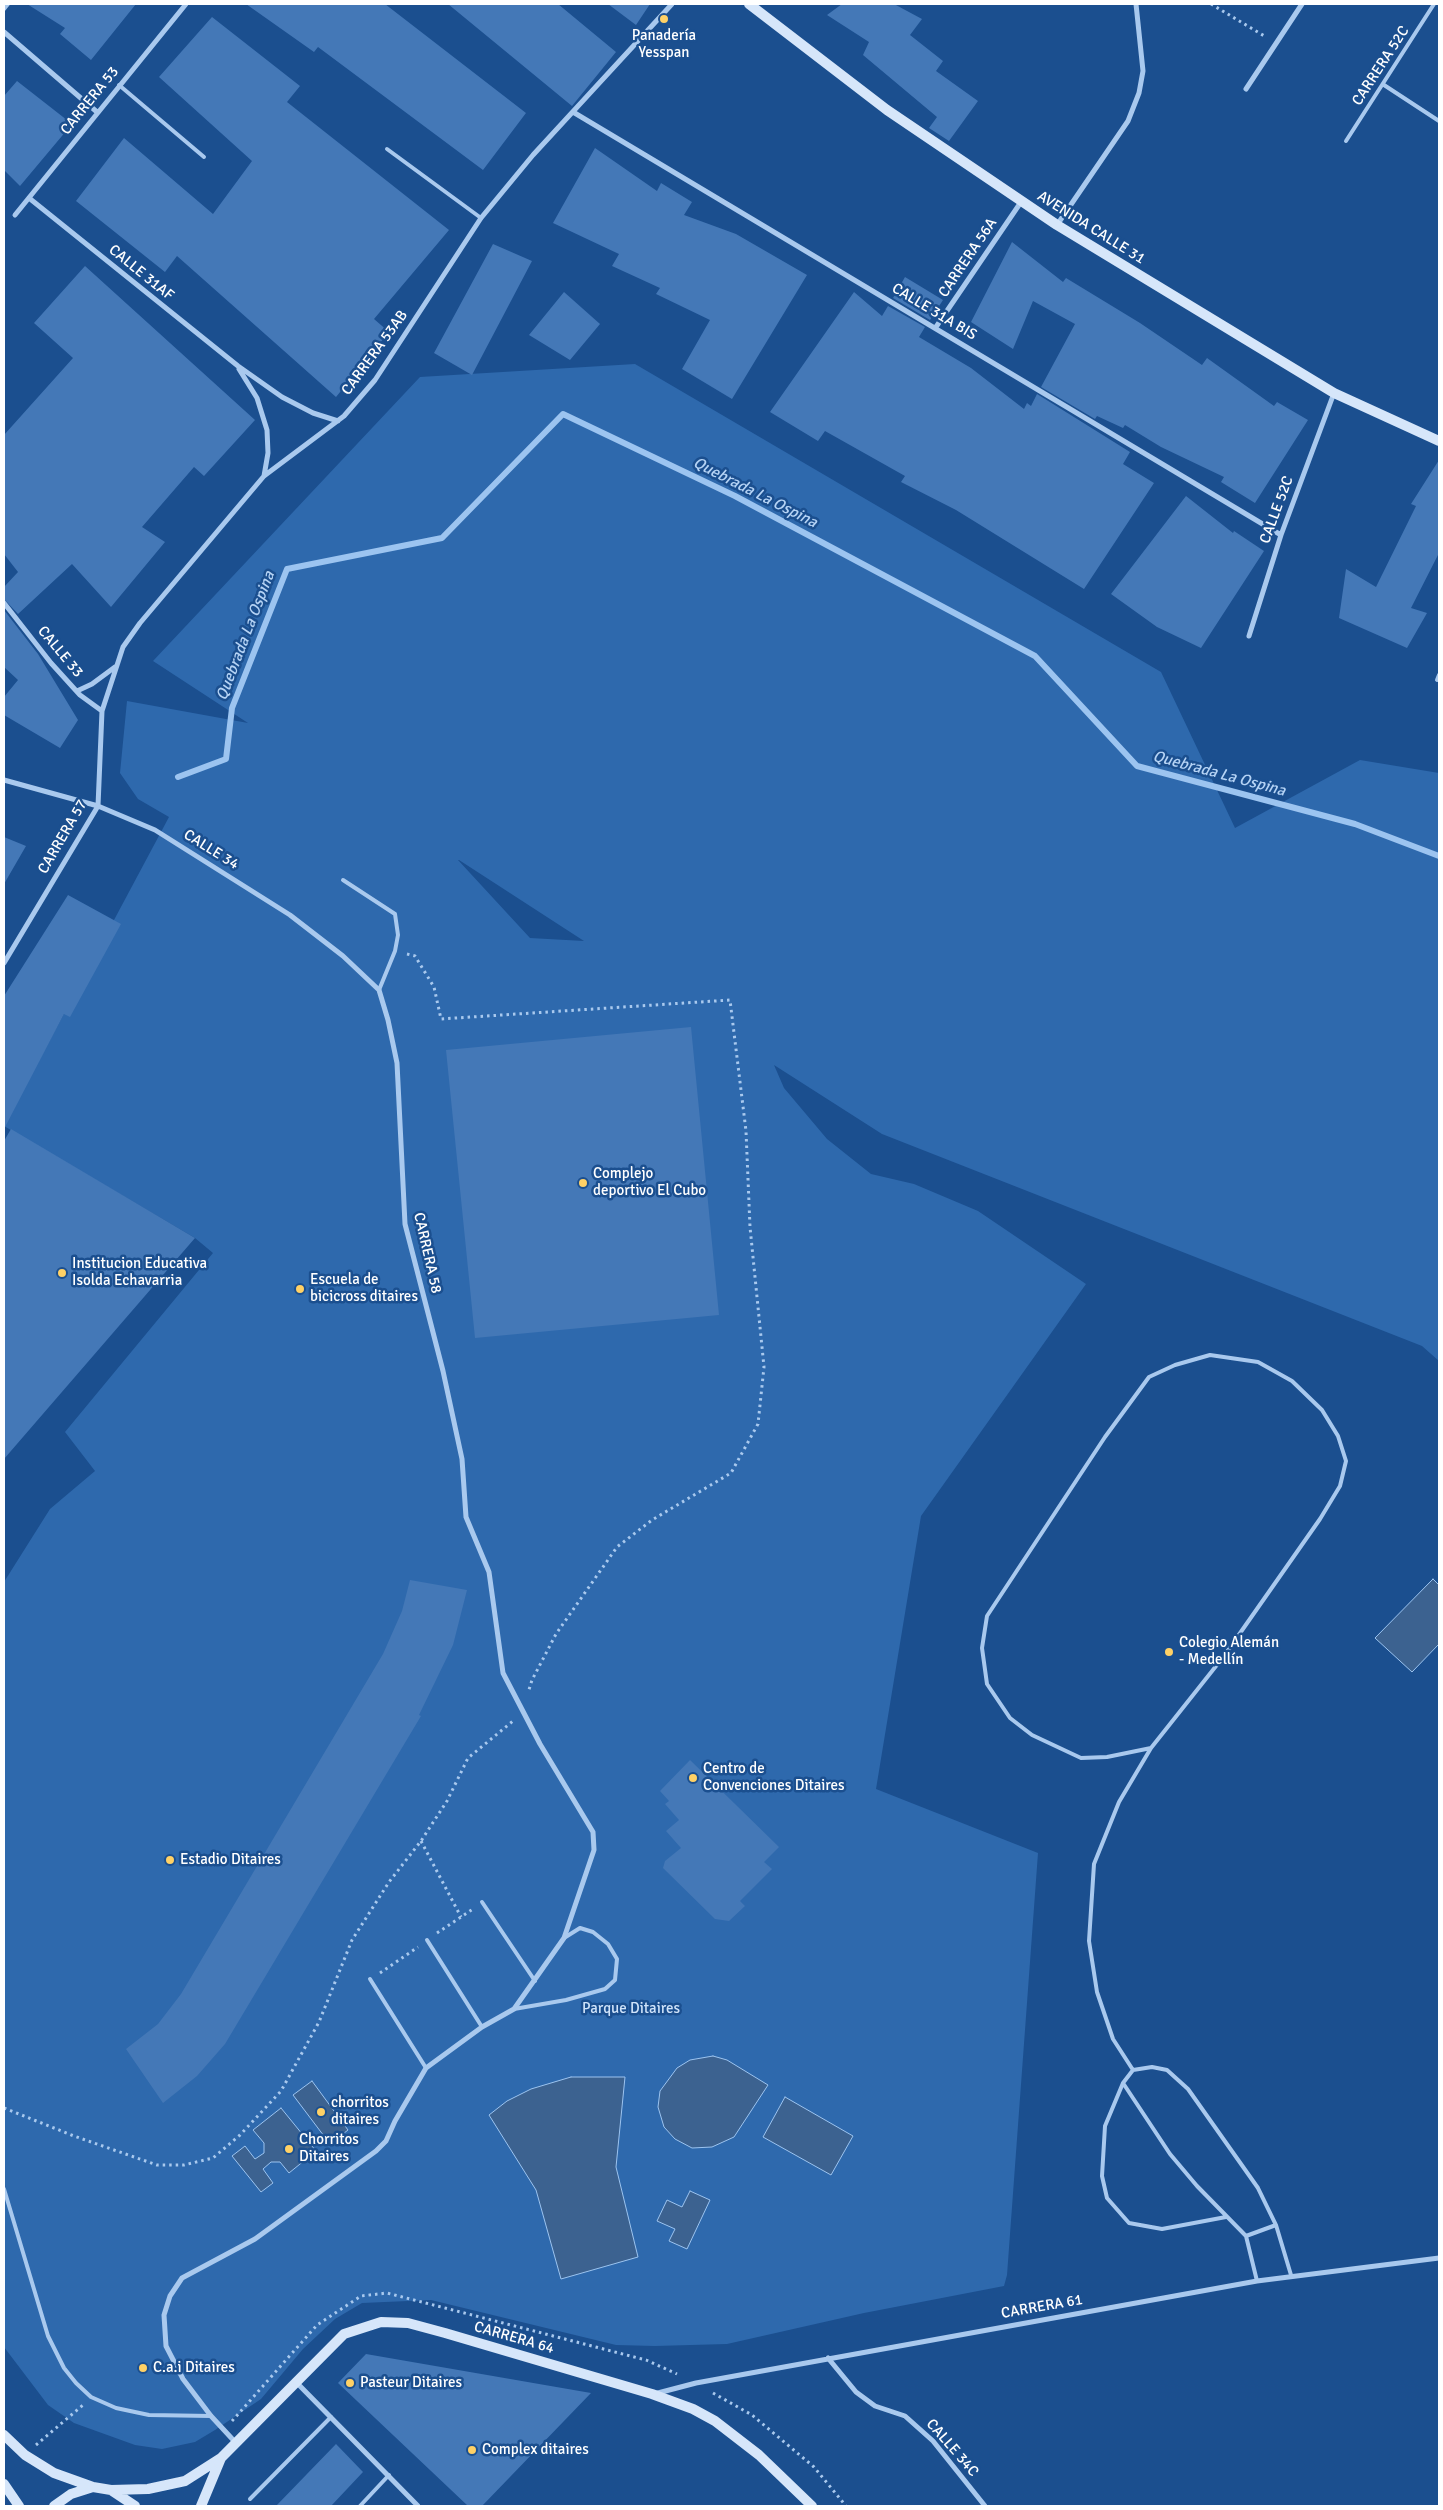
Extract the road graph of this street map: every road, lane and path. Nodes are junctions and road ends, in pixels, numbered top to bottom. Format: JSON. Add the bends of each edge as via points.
{"nodes":[{"id":1,"x":8,"y":4,"type":"edge"},
{"id":2,"x":186,"y":4,"type":"edge"},
{"id":3,"x":672,"y":4,"type":"edge"},
{"id":4,"x":749,"y":4,"type":"edge"},
{"id":5,"x":1136,"y":4,"type":"edge"},
{"id":6,"x":1211,"y":4,"type":"edge"},
{"id":7,"x":1302,"y":4,"type":"edge"},
{"id":8,"x":1434,"y":4,"type":"edge"},
{"id":9,"x":4,"y":9,"type":"edge"},
{"id":10,"x":4,"y":32,"type":"edge"},
{"id":11,"x":1277,"y":44,"type":"junction"},
{"id":12,"x":119,"y":85,"type":"junction"},
{"id":13,"x":1384,"y":85,"type":"junction"},
{"id":14,"x":1246,"y":90,"type":"dead end"},
{"id":15,"x":97,"y":112,"type":"junction"},
{"id":16,"x":573,"y":112,"type":"junction"},
{"id":17,"x":1439,"y":121,"type":"edge"},
{"id":18,"x":1346,"y":141,"type":"dead end"},
{"id":19,"x":387,"y":149,"type":"dead end"},
{"id":20,"x":204,"y":157,"type":"dead end"},
{"id":21,"x":28,"y":198,"type":"junction"},
{"id":22,"x":1021,"y":202,"type":"junction"},
{"id":23,"x":14,"y":216,"type":"dead end"},
{"id":24,"x":481,"y":218,"type":"junction"},
{"id":25,"x":1057,"y":225,"type":"junction"},
{"id":26,"x":936,"y":328,"type":"junction"},
{"id":27,"x":238,"y":366,"type":"junction"},
{"id":28,"x":1334,"y":393,"type":"junction"},
{"id":29,"x":338,"y":422,"type":"junction"},
{"id":30,"x":1439,"y":440,"type":"edge"},
{"id":31,"x":264,"y":476,"type":"junction"},
{"id":32,"x":1281,"y":535,"type":"junction"},
{"id":33,"x":4,"y":603,"type":"edge"},
{"id":34,"x":1249,"y":636,"type":"dead end"},
{"id":35,"x":115,"y":667,"type":"junction"},
{"id":36,"x":77,"y":692,"type":"junction"},
{"id":37,"x":102,"y":711,"type":"junction"},
{"id":38,"x":4,"y":780,"type":"edge"},
{"id":39,"x":98,"y":806,"type":"junction"},
{"id":40,"x":343,"y":880,"type":"dead end"},
{"id":41,"x":395,"y":951,"type":"junction"},
{"id":42,"x":4,"y":963,"type":"edge"},
{"id":43,"x":379,"y":990,"type":"junction"},
{"id":44,"x":524,"y":1712,"type":"junction"},
{"id":45,"x":1151,"y":1748,"type":"junction"},
{"id":46,"x":421,"y":1841,"type":"junction"},
{"id":47,"x":482,"y":1902,"type":"dead end"},
{"id":48,"x":461,"y":1917,"type":"dead end"},
{"id":49,"x":564,"y":1938,"type":"junction"},
{"id":50,"x":427,"y":1940,"type":"dead end"},
{"id":51,"x":370,"y":1979,"type":"dead end"},
{"id":52,"x":535,"y":1981,"type":"junction"},
{"id":53,"x":514,"y":2009,"type":"junction"},
{"id":54,"x":482,"y":2027,"type":"junction"},
{"id":55,"x":426,"y":2068,"type":"junction"},
{"id":56,"x":1133,"y":2070,"type":"junction"},
{"id":57,"x":1122,"y":2084,"type":"junction"},
{"id":58,"x":4,"y":2108,"type":"edge"},
{"id":59,"x":4,"y":2189,"type":"edge"},
{"id":60,"x":1226,"y":2217,"type":"junction"},
{"id":61,"x":1276,"y":2225,"type":"junction"},
{"id":62,"x":1246,"y":2236,"type":"junction"},
{"id":63,"x":1439,"y":2258,"type":"edge"},
{"id":64,"x":1291,"y":2275,"type":"junction"},
{"id":65,"x":1257,"y":2280,"type":"junction"},
{"id":66,"x":828,"y":2358,"type":"junction"},
{"id":67,"x":297,"y":2383,"type":"junction"},
{"id":68,"x":652,"y":2394,"type":"junction"},
{"id":69,"x":91,"y":2397,"type":"junction"},
{"id":70,"x":211,"y":2416,"type":"junction"},
{"id":71,"x":331,"y":2417,"type":"junction"},
{"id":72,"x":63,"y":2424,"type":"dead end"},
{"id":73,"x":4,"y":2435,"type":"edge"},
{"id":74,"x":236,"y":2443,"type":"junction"},
{"id":75,"x":221,"y":2458,"type":"junction"},
{"id":76,"x":389,"y":2475,"type":"junction"},
{"id":77,"x":4,"y":2484,"type":"edge"},
{"id":78,"x":93,"y":2487,"type":"junction"},
{"id":79,"x":111,"y":2490,"type":"junction"},
{"id":80,"x":250,"y":2499,"type":"dead end"},
{"id":81,"x":19,"y":2506,"type":"edge"},
{"id":82,"x":54,"y":2506,"type":"edge"},
{"id":83,"x":136,"y":2506,"type":"edge"},
{"id":84,"x":201,"y":2506,"type":"edge"},
{"id":85,"x":360,"y":2506,"type":"edge"},
{"id":86,"x":418,"y":2506,"type":"edge"},
{"id":87,"x":812,"y":2506,"type":"edge"},
{"id":88,"x":984,"y":2506,"type":"edge"}],
"edges":[{"from":1,"to":9,"type":"lane"},
{"from":2,"to":12,"type":"street","name":"CARRERA 53"},
{"from":3,"to":16,"type":"street","name":"CARRERA 53AB"},
{"from":4,"to":22,"type":"street","name":"AVENIDA CALLE 31","via":[[887,110]]},
{"from":5,"to":25,"type":"street","via":[[1143,71],[1139,93],[1128,121]]},
{"from":6,"to":11,"type":"path"},
{"from":7,"to":11,"type":"street"},
{"from":8,"to":13,"type":"lane","name":"CARRERA 52C"},
{"from":10,"to":15,"type":"street"},
{"from":11,"to":14,"type":"street"},
{"from":12,"to":15,"type":"street","name":"CARRERA 53"},
{"from":12,"to":20,"type":"lane"},
{"from":13,"to":17,"type":"lane"},
{"from":13,"to":18,"type":"lane","name":"CARRERA 52C"},
{"from":15,"to":21,"type":"street","name":"CARRERA 53"},
{"from":16,"to":24,"type":"street","name":"CARRERA 53AB"},
{"from":16,"to":26,"type":"street","name":"CALLE 31A BIS"},
{"from":19,"to":24,"type":"lane"},
{"from":21,"to":23,"type":"street","name":"CARRERA 53"},
{"from":21,"to":27,"type":"street","name":"CALLE 31AF"},
{"from":22,"to":25,"type":"street","name":"AVENIDA CALLE 31"},
{"from":22,"to":26,"type":"street","name":"CARRERA 56A"},
{"from":24,"to":29,"type":"street","name":"CARRERA 53AB","via":[[375,380]]},
{"from":25,"to":28,"type":"street","name":"AVENIDA CALLE 31"},
{"from":26,"to":32,"type":"street","name":"CALLE 31A BIS"},
{"from":27,"to":29,"type":"street","name":"CALLE 31AF","via":[[282,397]]},
{"from":27,"to":31,"type":"street","name":"CALLE 31AF","via":[[257,398],[267,430]]},
{"from":28,"to":30,"type":"street","name":"AVENIDA CALLE 31"},
{"from":28,"to":32,"type":"street","name":"CALLE 52C"},
{"from":29,"to":31,"type":"street","name":"CARRERA 53AB"},
{"from":31,"to":35,"type":"street","name":"CARRERA 53AB","via":[[140,623],[123,647]]},
{"from":32,"to":34,"type":"street","name":"CALLE 52C"},
{"from":33,"to":36,"type":"street","name":"CALLE 33"},
{"from":35,"to":36,"type":"street"},
{"from":35,"to":37,"type":"street","name":"CARRERA 53AB"},
{"from":36,"to":37,"type":"street","name":"CALLE 33"},
{"from":37,"to":39,"type":"street","name":"CARRERA 57"},
{"from":38,"to":39,"type":"street","name":"CALLE 34"},
{"from":39,"to":42,"type":"street","name":"CARRERA 57"},
{"from":39,"to":43,"type":"street","name":"CALLE 34","via":[[155,830],[290,915],[343,956]]},
{"from":40,"to":41,"type":"lane","via":[[395,914],[398,934]]},
{"from":41,"to":43,"type":"lane"},
{"from":41,"to":44,"type":"path","via":[[415,956],[434,987],[441,1019],[730,1000],[746,1131],[750,1226],[764,1367],[758,1424],[731,1473],[652,1520],[617,1547],[556,1634],[532,1680]]},
{"from":43,"to":44,"type":"street","name":"CARRERA 58","via":[[397,1063],[405,1224],[443,1370],[462,1460],[466,1517],[489,1572],[503,1673]]},
{"from":44,"to":46,"type":"path","via":[[468,1758],[447,1801]]},
{"from":44,"to":49,"type":"street","name":"CARRERA 58","via":[[593,1832],[594,1850]]},
{"from":45,"to":45,"type":"lane","via":[[1224,1656],[1340,1486],[1346,1461],[1338,1436],[1322,1410],[1292,1381],[1258,1362],[1210,1355],[1149,1377],[987,1616],[982,1648],[987,1684],[1010,1718],[1038,1738],[1081,1758],[1107,1757]]},
{"from":45,"to":56,"type":"lane","via":[[1119,1802],[1094,1864],[1089,1940],[1097,1992],[1112,2039]]},
{"from":46,"to":48,"type":"path"},
{"from":46,"to":58,"type":"path","via":[[389,1882],[352,1940],[319,2022],[281,2090],[240,2135],[213,2158],[184,2165],[158,2165]]},
{"from":47,"to":52,"type":"lane"},
{"from":49,"to":52,"type":"street","name":"CARRERA 58"},
{"from":49,"to":53,"type":"lane","via":[[580,1928],[593,1932],[608,1944],[617,1959],[614,1980],[605,1989]]},
{"from":50,"to":54,"type":"lane"},
{"from":51,"to":55,"type":"lane"},
{"from":52,"to":53,"type":"street","name":"CARRERA 58"},
{"from":53,"to":54,"type":"street"},
{"from":54,"to":55,"type":"street"},
{"from":55,"to":70,"type":"street","via":[[386,2141],[376,2150],[255,2239],[182,2278],[170,2296],[164,2314],[166,2346],[183,2378]]},
{"from":56,"to":57,"type":"lane"},
{"from":56,"to":61,"type":"lane","via":[[1152,2067],[1167,2070],[1188,2088],[1258,2188]]},
{"from":57,"to":60,"type":"lane","via":[[1170,2154]]},
{"from":57,"to":60,"type":"lane","via":[[1106,2126],[1102,2176],[1107,2198],[1129,2224],[1154,2228]]},
{"from":59,"to":69,"type":"lane","via":[[48,2336],[64,2368]]},
{"from":60,"to":62,"type":"lane"},
{"from":61,"to":62,"type":"lane"},
{"from":61,"to":64,"type":"lane"},
{"from":62,"to":65,"type":"lane"},
{"from":63,"to":64,"type":"street","name":"CARRERA 61"},
{"from":64,"to":65,"type":"street","name":"CARRERA 61"},
{"from":65,"to":66,"type":"street","name":"CARRERA 61"},
{"from":66,"to":68,"type":"street","name":"CARRERA 61"},
{"from":66,"to":88,"type":"street","name":"CALLE 34C","via":[[856,2392],[875,2406],[905,2416],[933,2441]]},
{"from":67,"to":68,"type":"street","name":"CARRERA 64","via":[[344,2334],[381,2322],[408,2323]]},
{"from":67,"to":71,"type":"street"},
{"from":67,"to":74,"type":"street","name":"CARRERA 64"},
{"from":68,"to":87,"type":"street","name":"CARRERA 64","via":[[715,2421],[758,2455]]},
{"from":69,"to":70,"type":"lane","via":[[116,2408],[149,2415]]},
{"from":69,"to":72,"type":"path"},
{"from":70,"to":74,"type":"street"},
{"from":71,"to":76,"type":"street"},
{"from":71,"to":80,"type":"lane"},
{"from":73,"to":78,"type":"street","via":[[54,2473]]},
{"from":74,"to":75,"type":"street","name":"CARRERA 64"},
{"from":75,"to":79,"type":"street","name":"CARRERA 64","via":[[185,2481],[148,2489]]},
{"from":75,"to":84,"type":"street","name":"CARRERA 64"},
{"from":76,"to":85,"type":"lane"},
{"from":76,"to":86,"type":"street"},
{"from":77,"to":81,"type":"street"},
{"from":78,"to":79,"type":"street"},
{"from":78,"to":82,"type":"street","via":[[71,2494]]},
{"from":79,"to":83,"type":"street"}]}
